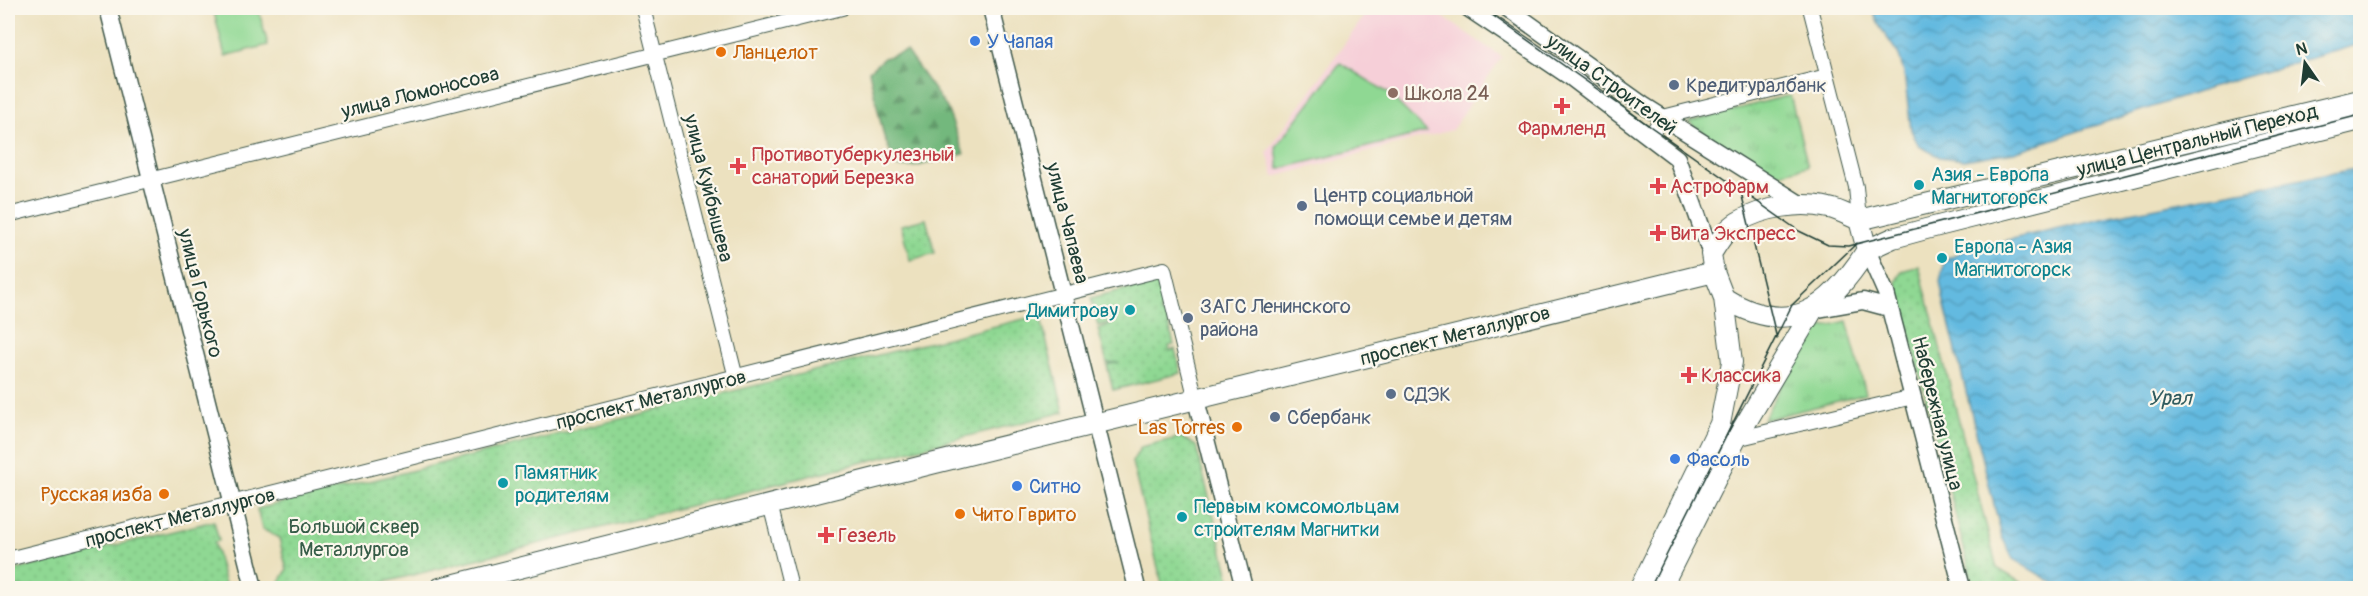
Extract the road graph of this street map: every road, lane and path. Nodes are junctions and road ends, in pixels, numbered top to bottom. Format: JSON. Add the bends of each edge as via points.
{"nodes":[{"id":1,"x":108,"y":8,"type":"edge"},
{"id":2,"x":643,"y":8,"type":"edge"},
{"id":3,"x":842,"y":8,"type":"edge"},
{"id":4,"x":991,"y":8,"type":"edge"},
{"id":5,"x":1468,"y":8,"type":"edge"},
{"id":6,"x":1507,"y":8,"type":"edge"},
{"id":7,"x":1810,"y":8,"type":"edge"},
{"id":8,"x":655,"y":54,"type":"junction"},
{"id":9,"x":1827,"y":76,"type":"junction"},
{"id":10,"x":2361,"y":100,"type":"edge"},
{"id":11,"x":1663,"y":117,"type":"junction"},
{"id":12,"x":2361,"y":120,"type":"edge"},
{"id":13,"x":1649,"y":137,"type":"junction"},
{"id":14,"x":151,"y":179,"type":"junction"},
{"id":15,"x":1800,"y":204,"type":"junction"},
{"id":16,"x":8,"y":215,"type":"edge"},
{"id":17,"x":1859,"y":220,"type":"junction"},
{"id":18,"x":1867,"y":250,"type":"junction"},
{"id":19,"x":1712,"y":263,"type":"junction"},
{"id":20,"x":1064,"y":294,"type":"junction"},
{"id":21,"x":1724,"y":298,"type":"junction"},
{"id":22,"x":1889,"y":308,"type":"junction"},
{"id":23,"x":1813,"y":310,"type":"junction"},
{"id":24,"x":736,"y":378,"type":"junction"},
{"id":25,"x":1913,"y":397,"type":"junction"},
{"id":26,"x":1196,"y":400,"type":"junction"},
{"id":27,"x":1097,"y":424,"type":"junction"},
{"id":28,"x":1736,"y":439,"type":"junction"},
{"id":29,"x":232,"y":504,"type":"junction"},
{"id":30,"x":770,"y":504,"type":"junction"},
{"id":31,"x":8,"y":559,"type":"edge"},
{"id":32,"x":254,"y":588,"type":"edge"},
{"id":33,"x":440,"y":588,"type":"edge"},
{"id":34,"x":790,"y":588,"type":"edge"},
{"id":35,"x":1137,"y":588,"type":"edge"},
{"id":36,"x":1244,"y":588,"type":"edge"},
{"id":37,"x":1640,"y":588,"type":"edge"},
{"id":38,"x":1661,"y":588,"type":"edge"},
{"id":39,"x":1962,"y":588,"type":"edge"}],
"edges":[{"from":1,"to":14,"type":"street","name":"улица Горького"},
{"from":2,"to":8,"type":"street","name":"улица Куйбышева"},
{"from":3,"to":8,"type":"street","name":"улица Ломоносова"},
{"from":4,"to":20,"type":"street","name":"улица Чапаева"},
{"from":5,"to":13,"type":"street","name":"улица Строителей","via":[[1569,76]]},
{"from":6,"to":11,"type":"street","name":"улица Строителей"},
{"from":7,"to":9,"type":"street"},
{"from":8,"to":14,"type":"street","name":"улица Ломоносова"},
{"from":8,"to":24,"type":"street","name":"улица Куйбышева"},
{"from":9,"to":11,"type":"street","name":"улица Строителей"},
{"from":9,"to":17,"type":"street","via":[[1856,187]]},
{"from":10,"to":17,"type":"main road","name":"улица Центральный Переход"},
{"from":11,"to":13,"type":"street"},
{"from":11,"to":15,"type":"street","name":"улица Строителей"},
{"from":12,"to":18,"type":"main road","name":"улица Центральный Переход","via":[[1934,227]]},
{"from":13,"to":19,"type":"street","name":"улица Строителей","via":[[1677,158]]},
{"from":14,"to":16,"type":"street","name":"улица Ломоносова"},
{"from":14,"to":29,"type":"street","name":"улица Горького"},
{"from":15,"to":17,"type":"main road","via":[[1829,208]]},
{"from":15,"to":19,"type":"main road","via":[[1766,210],[1737,222],[1723,236]]},
{"from":17,"to":18,"type":"main road"},
{"from":18,"to":22,"type":"street","name":"Набережная улица"},
{"from":18,"to":23,"type":"main road","via":[[1847,280]]},
{"from":19,"to":21,"type":"main road"},
{"from":19,"to":26,"type":"main road","name":"проспект Металлургов"},
{"from":20,"to":24,"type":"street","name":"проспект Металлургов"},
{"from":20,"to":26,"type":"street","name":"проспект Металлургов","via":[[1164,269]]},
{"from":20,"to":27,"type":"street","name":"улица Чапаева"},
{"from":21,"to":23,"type":"main road","via":[[1744,311],[1768,318]]},
{"from":21,"to":37,"type":"main road","via":[[1732,362],[1720,424]]},
{"from":22,"to":23,"type":"street","via":[[1863,301]]},
{"from":22,"to":25,"type":"street","name":"Набережная улица"},
{"from":23,"to":28,"type":"main road"},
{"from":24,"to":29,"type":"street","name":"проспект Металлургов"},
{"from":25,"to":28,"type":"street"},
{"from":25,"to":39,"type":"street","name":"Набережная улица"},
{"from":26,"to":27,"type":"main road","name":"проспект Металлургов"},
{"from":26,"to":36,"type":"street"},
{"from":27,"to":30,"type":"main road","name":"проспект Металлургов"},
{"from":27,"to":35,"type":"street","name":"улица Чапаева"},
{"from":28,"to":38,"type":"main road"},
{"from":29,"to":31,"type":"street","name":"проспект Металлургов"},
{"from":29,"to":32,"type":"street","name":"улица Горького"},
{"from":30,"to":33,"type":"main road","name":"проспект Металлургов"},
{"from":30,"to":34,"type":"street"}]}
